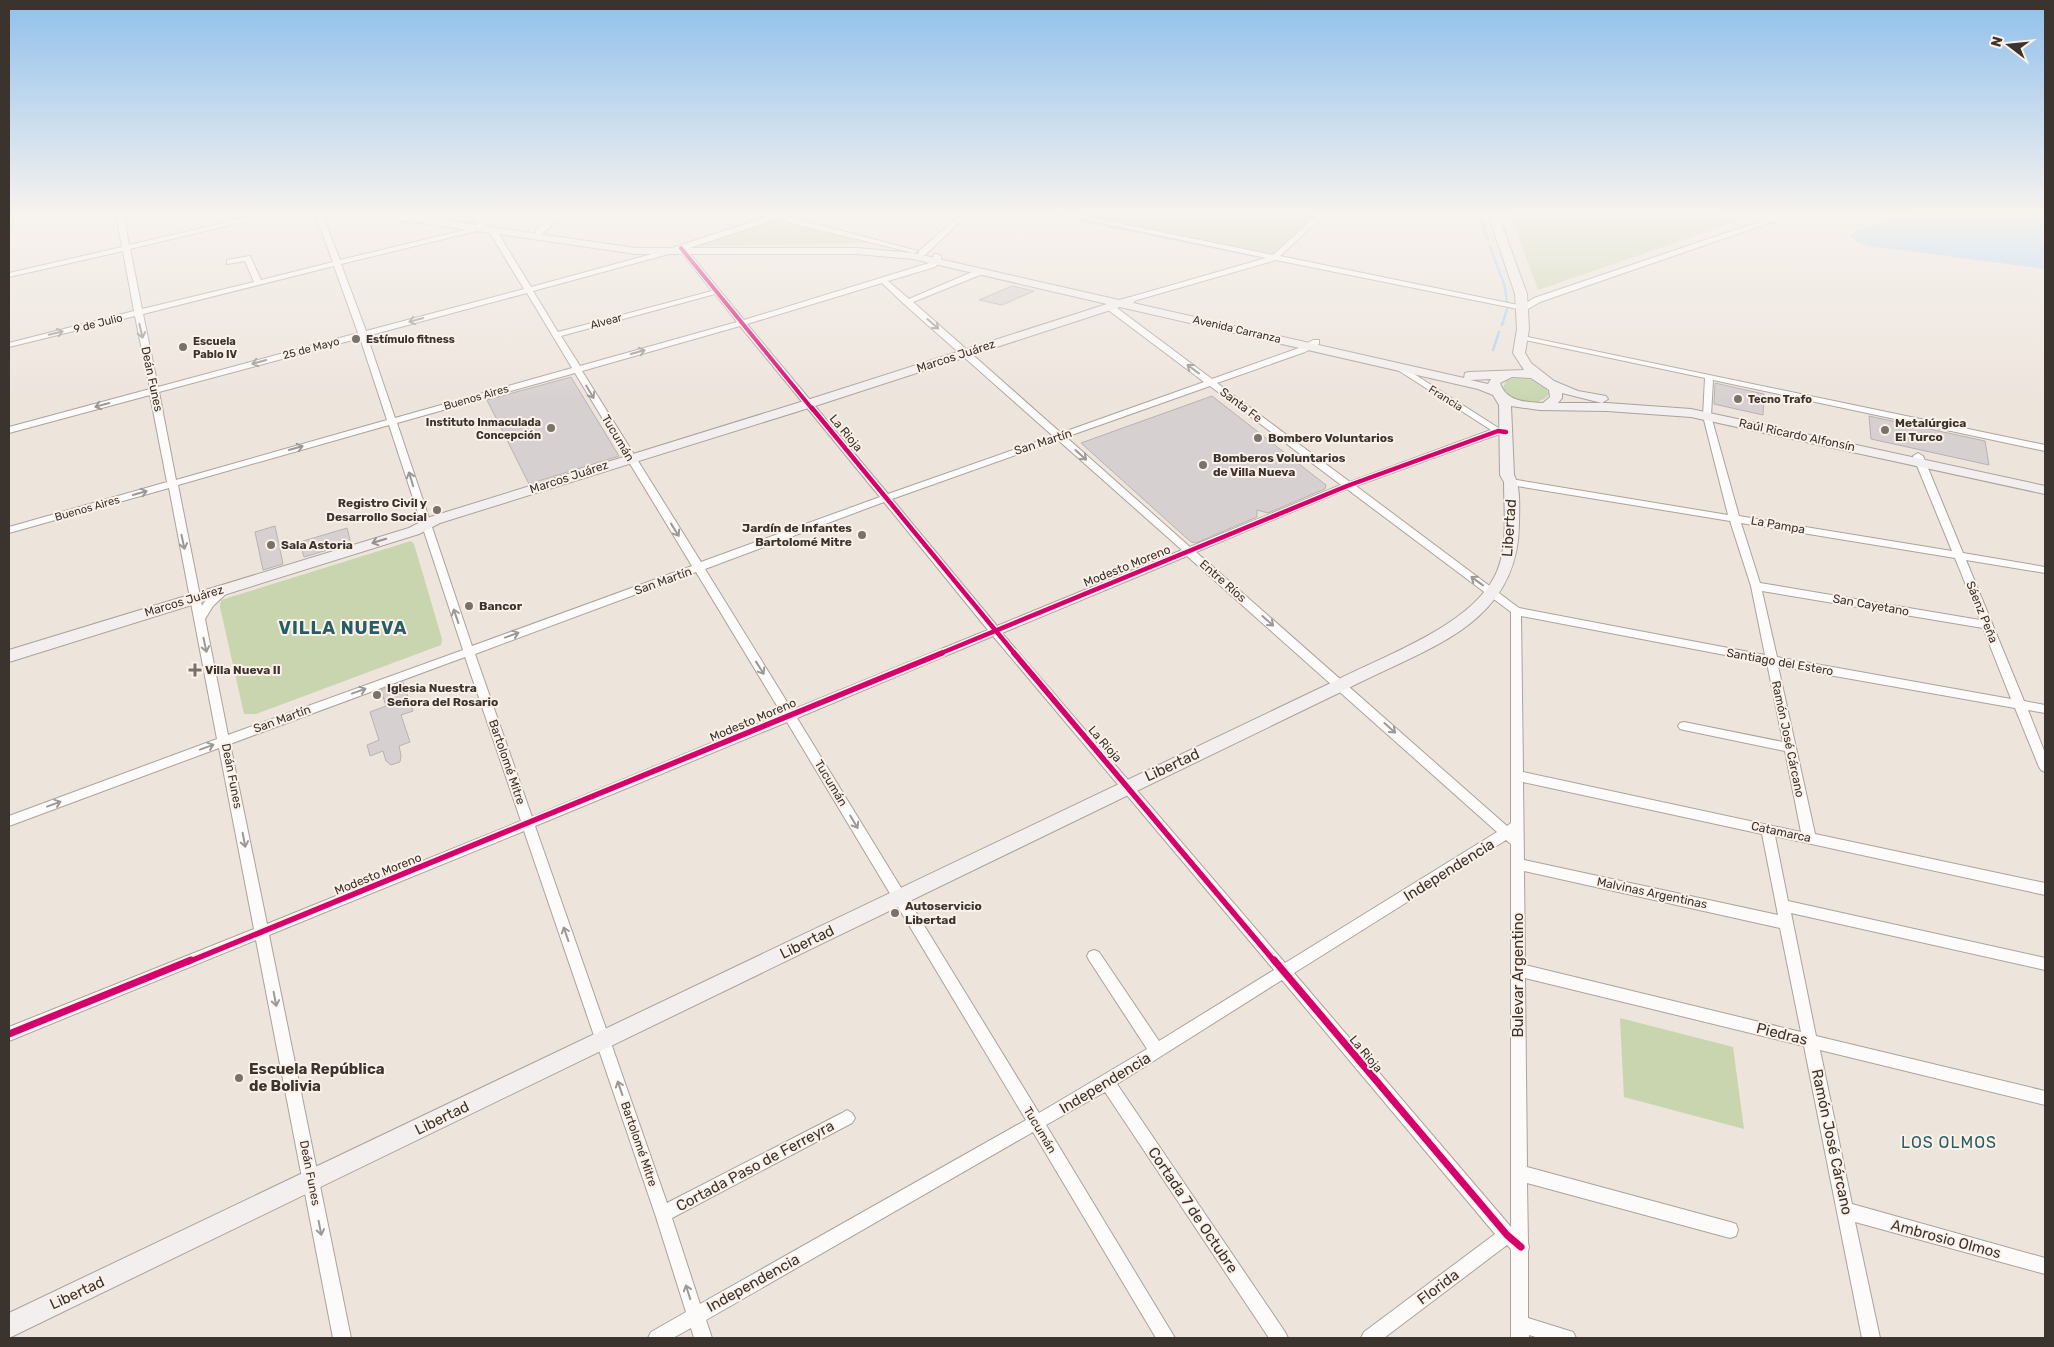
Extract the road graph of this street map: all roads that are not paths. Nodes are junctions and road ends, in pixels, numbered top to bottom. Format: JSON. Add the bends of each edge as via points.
{"nodes":[{"id":1,"x":131,"y":277,"type":"edge"},
{"id":2,"x":256,"y":277,"type":"edge"},
{"id":3,"x":280,"y":277,"type":"edge"},
{"id":4,"x":343,"y":277,"type":"edge"},
{"id":5,"x":519,"y":277,"type":"edge"},
{"id":6,"x":577,"y":277,"type":"edge"},
{"id":7,"x":703,"y":277,"type":"edge"},
{"id":8,"x":893,"y":277,"type":"edge"},
{"id":9,"x":970,"y":277,"type":"edge"},
{"id":10,"x":1007,"y":277,"type":"edge"},
{"id":11,"x":1014,"y":277,"type":"edge"},
{"id":12,"x":1210,"y":277,"type":"edge"},
{"id":13,"x":1368,"y":277,"type":"edge"},
{"id":14,"x":1516,"y":277,"type":"edge"},
{"id":15,"x":1605,"y":277,"type":"edge"},
{"id":16,"x":883,"y":280,"type":"junction"},
{"id":17,"x":258,"y":282,"type":"junction"},
{"id":18,"x":528,"y":290,"type":"junction"},
{"id":19,"x":715,"y":292,"type":"junction"},
{"id":20,"x":907,"y":302,"type":"junction"},
{"id":21,"x":1121,"y":303,"type":"junction"},
{"id":22,"x":1522,"y":308,"type":"junction"},
{"id":23,"x":138,"y":314,"type":"junction"},
{"id":24,"x":741,"y":323,"type":"junction"},
{"id":25,"x":362,"y":334,"type":"junction"},
{"id":26,"x":556,"y":335,"type":"junction"},
{"id":27,"x":1521,"y":337,"type":"junction"},
{"id":28,"x":1313,"y":344,"type":"junction"},
{"id":29,"x":9,"y":345,"type":"edge"},
{"id":30,"x":966,"y":353,"type":"junction"},
{"id":31,"x":1394,"y":366,"type":"junction"},
{"id":32,"x":576,"y":369,"type":"junction"},
{"id":33,"x":1504,"y":375,"type":"junction"},
{"id":34,"x":1709,"y":377,"type":"junction"},
{"id":35,"x":1546,"y":381,"type":"junction"},
{"id":36,"x":1211,"y":382,"type":"junction"},
{"id":37,"x":155,"y":390,"type":"junction"},
{"id":38,"x":1498,"y":393,"type":"junction"},
{"id":39,"x":808,"y":404,"type":"junction"},
{"id":40,"x":1543,"y":407,"type":"junction"},
{"id":41,"x":1707,"y":414,"type":"junction"},
{"id":42,"x":392,"y":421,"type":"junction"},
{"id":43,"x":9,"y":430,"type":"edge"},
{"id":44,"x":1502,"y":431,"type":"junction"},
{"id":45,"x":1060,"y":436,"type":"junction"},
{"id":46,"x":2045,"y":448,"type":"edge"},
{"id":47,"x":630,"y":458,"type":"junction"},
{"id":48,"x":1919,"y":459,"type":"junction"},
{"id":49,"x":1511,"y":482,"type":"junction"},
{"id":50,"x":171,"y":484,"type":"junction"},
{"id":51,"x":2045,"y":485,"type":"edge"},
{"id":52,"x":1347,"y":486,"type":"junction"},
{"id":53,"x":2045,"y":490,"type":"edge"},
{"id":54,"x":886,"y":498,"type":"junction"},
{"id":55,"x":1734,"y":517,"type":"junction"},
{"id":56,"x":425,"y":525,"type":"junction"},
{"id":57,"x":9,"y":530,"type":"edge"},
{"id":58,"x":1190,"y":552,"type":"junction"},
{"id":59,"x":1959,"y":556,"type":"junction"},
{"id":60,"x":698,"y":568,"type":"junction"},
{"id":61,"x":2045,"y":570,"type":"edge"},
{"id":62,"x":236,"y":585,"type":"junction"},
{"id":63,"x":1756,"y":586,"type":"junction"},
{"id":64,"x":1492,"y":592,"type":"junction"},
{"id":65,"x":195,"y":598,"type":"junction"},
{"id":66,"x":1516,"y":611,"type":"junction"},
{"id":67,"x":200,"y":620,"type":"junction"},
{"id":68,"x":1987,"y":625,"type":"junction"},
{"id":69,"x":994,"y":630,"type":"junction"},
{"id":70,"x":468,"y":651,"type":"junction"},
{"id":71,"x":9,"y":656,"type":"edge"},
{"id":72,"x":1770,"y":660,"type":"junction"},
{"id":73,"x":1341,"y":685,"type":"junction"},
{"id":74,"x":2020,"y":705,"type":"junction"},
{"id":75,"x":2045,"y":709,"type":"edge"},
{"id":76,"x":790,"y":715,"type":"junction"},
{"id":77,"x":1684,"y":726,"type":"dead end"},
{"id":78,"x":225,"y":741,"type":"junction"},
{"id":79,"x":1791,"y":748,"type":"junction"},
{"id":80,"x":2045,"y":767,"type":"edge"},
{"id":81,"x":1517,"y":776,"type":"junction"},
{"id":82,"x":1128,"y":786,"type":"junction"},
{"id":83,"x":9,"y":820,"type":"edge"},
{"id":84,"x":528,"y":824,"type":"junction"},
{"id":85,"x":1767,"y":829,"type":"junction"},
{"id":86,"x":1514,"y":834,"type":"junction"},
{"id":87,"x":1809,"y":838,"type":"junction"},
{"id":88,"x":1518,"y":864,"type":"junction"},
{"id":89,"x":2045,"y":889,"type":"edge"},
{"id":90,"x":900,"y":897,"type":"junction"},
{"id":91,"x":1784,"y":906,"type":"junction"},
{"id":92,"x":1786,"y":923,"type":"junction"},
{"id":93,"x":262,"y":932,"type":"junction"},
{"id":94,"x":1094,"y":956,"type":"dead end"},
{"id":95,"x":2045,"y":964,"type":"edge"},
{"id":96,"x":1518,"y":970,"type":"junction"},
{"id":97,"x":1284,"y":973,"type":"junction"},
{"id":98,"x":9,"y":1034,"type":"edge"},
{"id":99,"x":603,"y":1040,"type":"junction"},
{"id":100,"x":1811,"y":1042,"type":"junction"},
{"id":101,"x":1157,"y":1051,"type":"junction"},
{"id":102,"x":1107,"y":1082,"type":"junction"},
{"id":103,"x":2045,"y":1098,"type":"edge"},
{"id":104,"x":847,"y":1118,"type":"dead end"},
{"id":105,"x":1036,"y":1124,"type":"junction"},
{"id":106,"x":1520,"y":1173,"type":"junction"},
{"id":107,"x":311,"y":1182,"type":"junction"},
{"id":108,"x":1846,"y":1211,"type":"junction"},
{"id":109,"x":663,"y":1214,"type":"junction"},
{"id":110,"x":1730,"y":1230,"type":"dead end"},
{"id":111,"x":1507,"y":1235,"type":"junction"},
{"id":112,"x":1521,"y":1247,"type":"junction"},
{"id":113,"x":2045,"y":1266,"type":"edge"},
{"id":114,"x":695,"y":1315,"type":"junction"},
{"id":115,"x":9,"y":1326,"type":"edge"},
{"id":116,"x":1520,"y":1331,"type":"edge"},
{"id":117,"x":342,"y":1338,"type":"edge"},
{"id":118,"x":657,"y":1338,"type":"edge"},
{"id":119,"x":703,"y":1338,"type":"edge"},
{"id":120,"x":1166,"y":1338,"type":"edge"},
{"id":121,"x":1279,"y":1338,"type":"edge"},
{"id":122,"x":1370,"y":1338,"type":"edge"},
{"id":123,"x":1567,"y":1338,"type":"edge"},
{"id":124,"x":1871,"y":1338,"type":"edge"}],
"edges":[{"from":1,"to":23,"type":"street","name":"Deán Funes"},
{"from":2,"to":17,"type":"street"},
{"from":3,"to":17,"type":"street","name":"9 de Julio"},
{"from":4,"to":25,"type":"street","name":"Bartolomé Mitre"},
{"from":5,"to":18,"type":"street","name":"Tucumán"},
{"from":6,"to":18,"type":"street","name":"25 de Mayo"},
{"from":7,"to":19,"type":"street","name":"La Rioja"},
{"from":8,"to":16,"type":"street","name":"Buenos Aires"},
{"from":9,"to":20,"type":"street"},
{"from":10,"to":21,"type":"main road","name":"Avenida Carranza"},
{"from":11,"to":21,"type":"main road","name":"Avenida Carranza"},
{"from":12,"to":21,"type":"street"},
{"from":13,"to":22,"type":"street"},
{"from":14,"to":22,"type":"main road"},
{"from":15,"to":22,"type":"street"},
{"from":16,"to":20,"type":"street","name":"Entre Ríos"},
{"from":16,"to":24,"type":"street","name":"Buenos Aires"},
{"from":17,"to":23,"type":"street","name":"9 de Julio"},
{"from":18,"to":25,"type":"street","name":"25 de Mayo","one_way":true},
{"from":18,"to":26,"type":"street","name":"Tucumán"},
{"from":19,"to":24,"type":"street","name":"La Rioja"},
{"from":19,"to":26,"type":"street","name":"Alvear"},
{"from":20,"to":30,"type":"street","name":"Entre Ríos","one_way":true},
{"from":21,"to":28,"type":"main road","name":"Avenida Carranza"},
{"from":21,"to":30,"type":"main road","name":"Marcos Juárez"},
{"from":36,"to":21,"type":"street","name":"Santa Fe","one_way":true},
{"from":22,"to":27,"type":"main road"},
{"from":22,"to":33,"type":"main road"},
{"from":29,"to":23,"type":"street","name":"9 de Julio","one_way":true},
{"from":23,"to":37,"type":"street","name":"Deán Funes","one_way":true},
{"from":32,"to":24,"type":"street","name":"Buenos Aires","one_way":true},
{"from":24,"to":39,"type":"street","name":"La Rioja"},
{"from":25,"to":37,"type":"street","name":"25 de Mayo","one_way":true},
{"from":25,"to":42,"type":"street","name":"Bartolomé Mitre"},
{"from":26,"to":32,"type":"street","name":"Tucumán"},
{"from":27,"to":34,"type":"street"},
{"from":27,"to":35,"type":"main road","via":[[1519,353],[1526,365]]},
{"from":28,"to":31,"type":"main road","name":"Avenida Carranza"},
{"from":28,"to":33,"type":"main road","name":"Avenida Carranza","via":[[1470,376]]},
{"from":28,"to":36,"type":"street","name":"San Martín"},
{"from":30,"to":39,"type":"main road","name":"Marcos Juárez"},
{"from":30,"to":45,"type":"street","name":"Entre Ríos"},
{"from":31,"to":38,"type":"main road","name":"Avenida Carranza","via":[[1482,386]]},
{"from":31,"to":44,"type":"street","name":"Francia"},
{"from":32,"to":42,"type":"street","name":"Buenos Aires"},
{"from":32,"to":47,"type":"street","name":"Tucumán","one_way":true},
{"from":33,"to":35,"type":"main road","name":"Avenida Carranza","via":[[1526,374]]},
{"from":33,"to":38,"type":"main road","via":[[1494,383]]},
{"from":34,"to":41,"type":"street","name":"Ramón José Cárcano"},
{"from":34,"to":46,"type":"street"},
{"from":35,"to":40,"type":"main road","via":[[1555,389],[1557,396]]},
{"from":35,"to":41,"type":"main road","name":"Raúl Ricardo Alfonsín","via":[[1582,396]]},
{"from":36,"to":45,"type":"street","name":"San Martín"},
{"from":36,"to":52,"type":"street","name":"Santa Fe"},
{"from":37,"to":43,"type":"street","name":"25 de Mayo","one_way":true},
{"from":37,"to":50,"type":"street","name":"Deán Funes"},
{"from":38,"to":40,"type":"main road","name":"Avenida Carranza","via":[[1517,404]]},
{"from":38,"to":44,"type":"main road","name":"Libertad","via":[[1505,405]]},
{"from":39,"to":47,"type":"main road","name":"Marcos Juárez"},
{"from":39,"to":54,"type":"street","name":"La Rioja"},
{"from":40,"to":41,"type":"main road","name":"Raúl Ricardo Alfonsín"},
{"from":40,"to":49,"type":"main road","name":"Libertad","via":[[1522,411],[1515,420],[1515,476]]},
{"from":41,"to":48,"type":"main road","name":"Raúl Ricardo Alfonsín"},
{"from":41,"to":55,"type":"street","name":"Ramón José Cárcano"},
{"from":50,"to":42,"type":"street","name":"Buenos Aires","one_way":true},
{"from":56,"to":42,"type":"street","name":"Bartolomé Mitre","one_way":true},
{"from":44,"to":49,"type":"main road","name":"Libertad"},
{"from":44,"to":52,"type":"street","name":"Modesto Moreno"},
{"from":45,"to":54,"type":"street","name":"San Martín"},
{"from":45,"to":58,"type":"street","name":"Entre Ríos","one_way":true},
{"from":47,"to":56,"type":"main road","name":"Marcos Juárez"},
{"from":47,"to":60,"type":"street","name":"Tucumán","one_way":true},
{"from":48,"to":51,"type":"main road","name":"Raúl Ricardo Alfonsín"},
{"from":48,"to":53,"type":"main road","name":"Raúl Ricardo Alfonsín"},
{"from":48,"to":59,"type":"street","name":"Sáenz Peña"},
{"from":49,"to":55,"type":"street","name":"La Pampa"},
{"from":49,"to":64,"type":"main road","name":"Libertad","via":[[1509,550],[1505,570]]},
{"from":57,"to":50,"type":"street","name":"Buenos Aires","one_way":true},
{"from":50,"to":65,"type":"street","name":"Deán Funes","one_way":true},
{"from":52,"to":58,"type":"street","name":"Modesto Moreno"},
{"from":64,"to":52,"type":"street","name":"Santa Fe","one_way":true},
{"from":54,"to":60,"type":"street","name":"San Martín"},
{"from":54,"to":69,"type":"street","name":"La Rioja"},
{"from":55,"to":59,"type":"street","name":"La Pampa"},
{"from":55,"to":63,"type":"street","name":"Ramón José Cárcano"},
{"from":56,"to":62,"type":"main road","name":"Marcos Juárez","one_way":true},
{"from":70,"to":56,"type":"street","name":"Bartolomé Mitre","one_way":true},
{"from":58,"to":69,"type":"street","name":"Modesto Moreno"},
{"from":58,"to":73,"type":"street","name":"Entre Ríos","one_way":true},
{"from":59,"to":61,"type":"street","name":"La Pampa"},
{"from":59,"to":68,"type":"street","name":"Sáenz Peña"},
{"from":70,"to":60,"type":"street","name":"San Martín","one_way":true},
{"from":60,"to":76,"type":"street","name":"Tucumán","one_way":true},
{"from":62,"to":65,"type":"main road","name":"Marcos Juárez"},
{"from":62,"to":67,"type":"street","via":[[214,598]]},
{"from":63,"to":68,"type":"street","name":"San Cayetano"},
{"from":63,"to":72,"type":"street","name":"Ramón José Cárcano"},
{"from":64,"to":66,"type":"street","name":"Santa Fe"},
{"from":64,"to":73,"type":"main road","name":"Libertad","via":[[1473,614],[1454,628]]},
{"from":65,"to":67,"type":"street","name":"Deán Funes"},
{"from":65,"to":71,"type":"main road","name":"Marcos Juárez"},
{"from":66,"to":72,"type":"street","name":"Santiago del Estero"},
{"from":66,"to":81,"type":"street","name":"Bulevar Argentino"},
{"from":67,"to":78,"type":"street","name":"Deán Funes","one_way":true},
{"from":68,"to":74,"type":"street","name":"Sáenz Peña"},
{"from":69,"to":76,"type":"street","name":"Modesto Moreno"},
{"from":69,"to":82,"type":"street","name":"La Rioja"},
{"from":78,"to":70,"type":"street","name":"San Martín","one_way":true},
{"from":70,"to":84,"type":"street","name":"Bartolomé Mitre"},
{"from":72,"to":74,"type":"street","name":"Santiago del Estero"},
{"from":72,"to":79,"type":"street","name":"Ramón José Cárcano"},
{"from":73,"to":82,"type":"main road","name":"Libertad"},
{"from":73,"to":86,"type":"street","name":"Entre Ríos","one_way":true},
{"from":74,"to":75,"type":"street","name":"Santiago del Estero"},
{"from":74,"to":80,"type":"street","name":"Sáenz Peña"},
{"from":76,"to":84,"type":"street","name":"Modesto Moreno"},
{"from":76,"to":90,"type":"street","name":"Tucumán","one_way":true},
{"from":77,"to":79,"type":"street"},
{"from":83,"to":78,"type":"street","name":"San Martín","one_way":true},
{"from":78,"to":93,"type":"street","name":"Deán Funes","one_way":true},
{"from":79,"to":87,"type":"street","name":"Ramón José Cárcano"},
{"from":81,"to":85,"type":"street","name":"Catamarca"},
{"from":81,"to":86,"type":"street","name":"Bulevar Argentino"},
{"from":82,"to":90,"type":"main road","name":"Libertad"},
{"from":82,"to":97,"type":"street","name":"La Rioja"},
{"from":84,"to":93,"type":"street","name":"Modesto Moreno"},
{"from":99,"to":84,"type":"street","name":"Bartolomé Mitre","one_way":true},
{"from":85,"to":87,"type":"street","name":"Catamarca"},
{"from":85,"to":91,"type":"street","name":"Ramón José Cárcano"},
{"from":86,"to":88,"type":"street","name":"Bulevar Argentino"},
{"from":86,"to":97,"type":"street","name":"Independencia"},
{"from":87,"to":89,"type":"street","name":"Catamarca"},
{"from":88,"to":92,"type":"street","name":"Malvinas Argentinas"},
{"from":88,"to":96,"type":"street","name":"Bulevar Argentino"},
{"from":90,"to":99,"type":"main road","name":"Libertad"},
{"from":90,"to":105,"type":"street","name":"Tucumán"},
{"from":91,"to":92,"type":"street","name":"Ramón José Cárcano"},
{"from":91,"to":95,"type":"street"},
{"from":92,"to":100,"type":"street","name":"Ramón José Cárcano"},
{"from":93,"to":98,"type":"street","name":"Modesto Moreno"},
{"from":93,"to":107,"type":"street","name":"Deán Funes","one_way":true},
{"from":94,"to":101,"type":"street"},
{"from":96,"to":100,"type":"street","name":"Piedras"},
{"from":96,"to":106,"type":"street","name":"Bulevar Argentino"},
{"from":97,"to":101,"type":"street","name":"Independencia"},
{"from":97,"to":111,"type":"street","name":"La Rioja"},
{"from":99,"to":107,"type":"main road","name":"Libertad"},
{"from":109,"to":99,"type":"street","name":"Bartolomé Mitre","one_way":true},
{"from":100,"to":103,"type":"street","name":"Piedras"},
{"from":100,"to":108,"type":"street","name":"Ramón José Cárcano"},
{"from":101,"to":102,"type":"street","name":"Independencia"},
{"from":102,"to":105,"type":"street","name":"Independencia"},
{"from":102,"to":121,"type":"street","name":"Cortada 7 de Octubre"},
{"from":104,"to":109,"type":"street","name":"Cortada Paso de Ferreyra"},
{"from":105,"to":114,"type":"street","name":"Independencia"},
{"from":105,"to":120,"type":"street","name":"Tucumán"},
{"from":106,"to":110,"type":"street"},
{"from":106,"to":112,"type":"street","name":"Bulevar Argentino"},
{"from":107,"to":115,"type":"main road","name":"Libertad"},
{"from":107,"to":117,"type":"street","name":"Deán Funes","one_way":true},
{"from":108,"to":113,"type":"street","name":"Ambrosio Olmos"},
{"from":108,"to":124,"type":"street","name":"Ramón José Cárcano"},
{"from":114,"to":109,"type":"street","name":"Bartolomé Mitre","one_way":true},
{"from":111,"to":112,"type":"street","name":"La Rioja"},
{"from":111,"to":122,"type":"street","name":"Florida"},
{"from":112,"to":116,"type":"street","name":"Bulevar Argentino"},
{"from":114,"to":118,"type":"street","name":"Independencia"},
{"from":114,"to":119,"type":"street","name":"Bartolomé Mitre"},
{"from":116,"to":123,"type":"street"}]}
